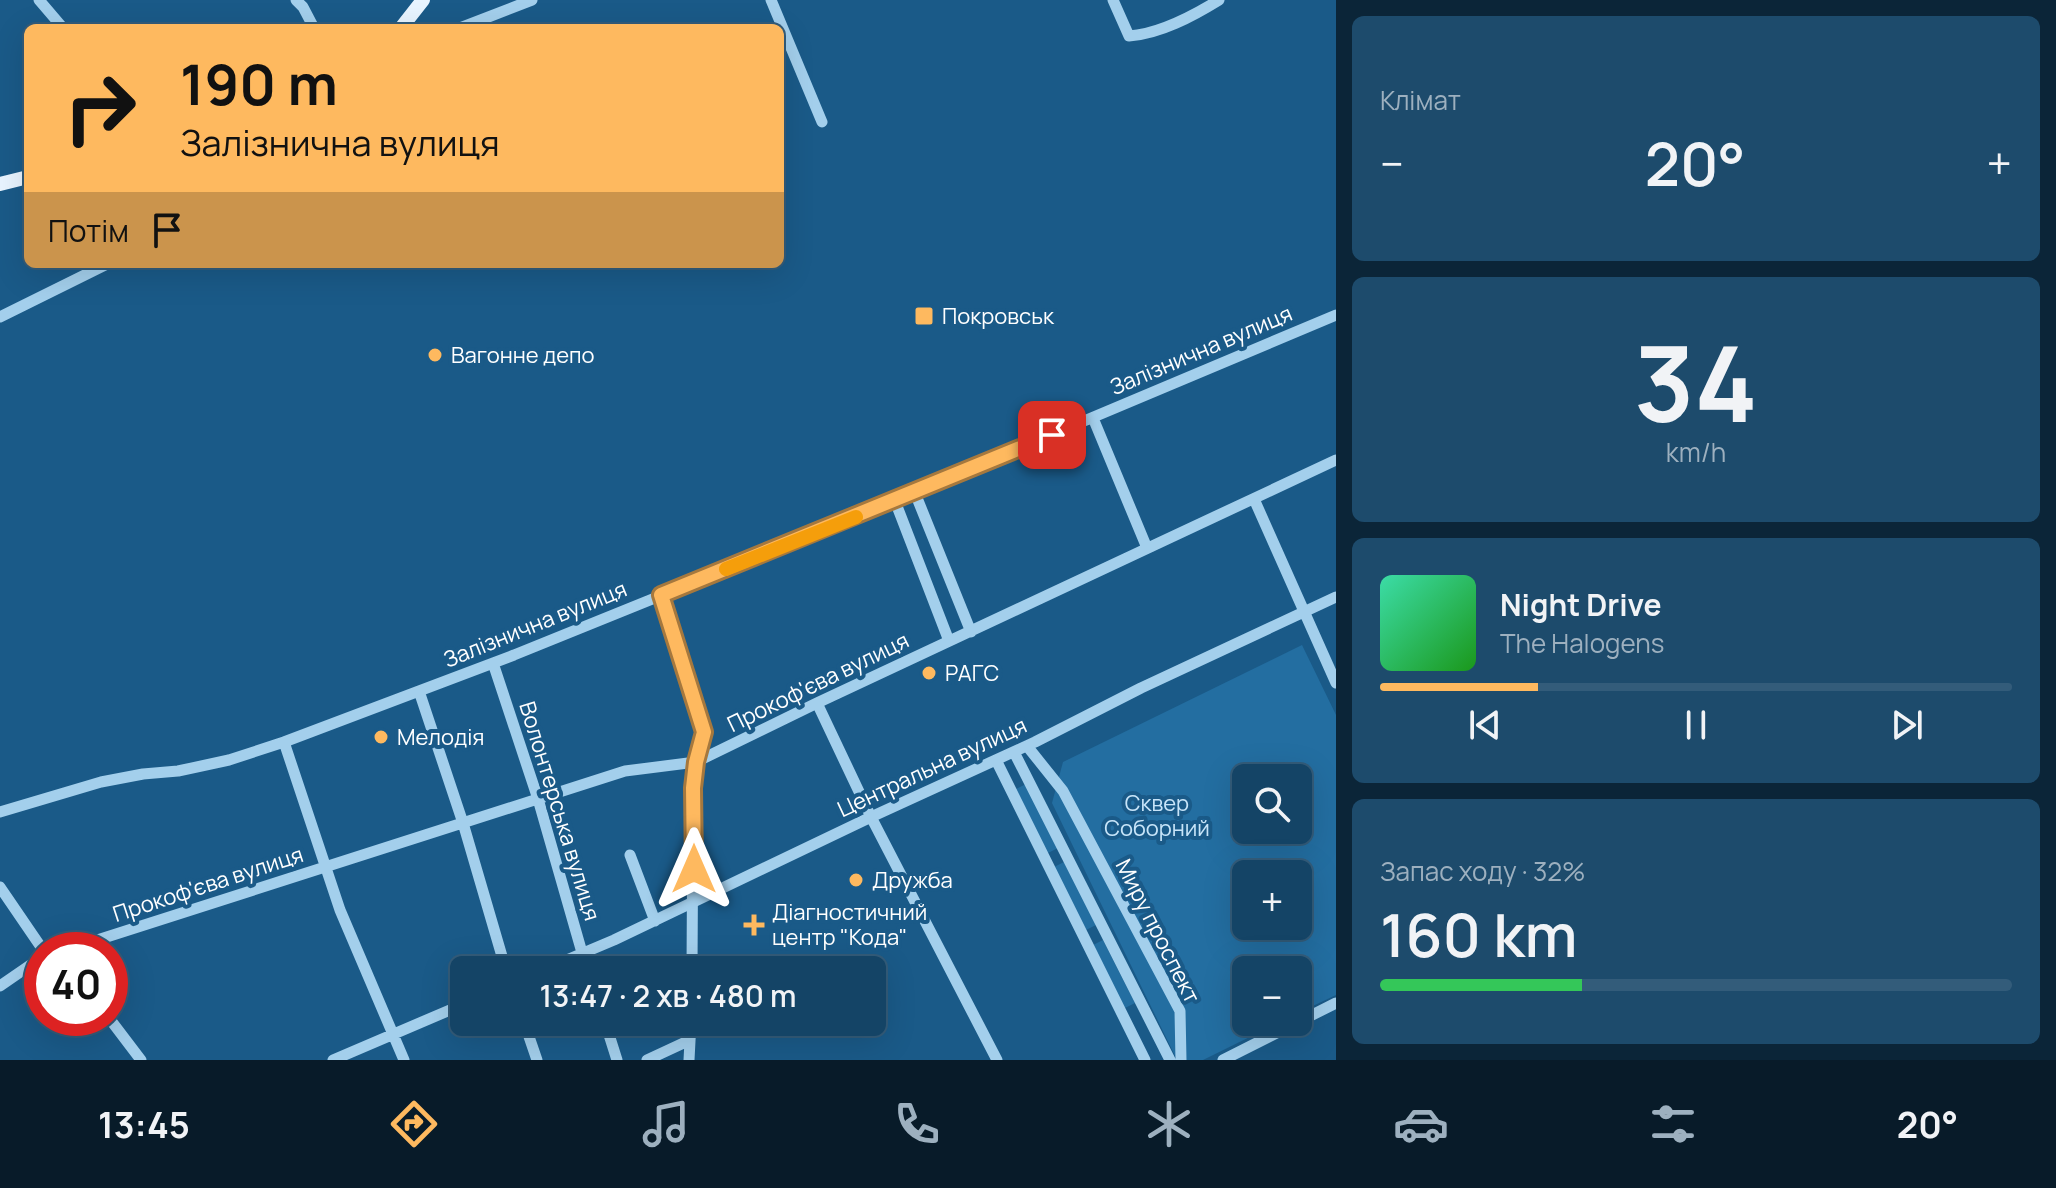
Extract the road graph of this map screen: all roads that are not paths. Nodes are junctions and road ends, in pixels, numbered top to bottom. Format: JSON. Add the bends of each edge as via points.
{"nodes":[{"id":1,"x":39,"y":0,"type":"edge"},
{"id":2,"x":296,"y":0,"type":"edge"},
{"id":3,"x":423,"y":0,"type":"edge"},
{"id":4,"x":532,"y":0,"type":"edge"},
{"id":5,"x":771,"y":0,"type":"edge"},
{"id":6,"x":1113,"y":0,"type":"edge"},
{"id":7,"x":1219,"y":0,"type":"edge"},
{"id":8,"x":60,"y":24,"type":"edge"},
{"id":9,"x":312,"y":24,"type":"edge"},
{"id":10,"x":404,"y":24,"type":"edge"},
{"id":11,"x":470,"y":24,"type":"edge"},
{"id":12,"x":781,"y":24,"type":"edge"},
{"id":13,"x":784,"y":31,"type":"edge"},
{"id":14,"x":822,"y":122,"type":"dead end"},
{"id":15,"x":24,"y":178,"type":"edge"},
{"id":16,"x":0,"y":184,"type":"edge"},
{"id":17,"x":99,"y":268,"type":"edge"},
{"id":18,"x":0,"y":317,"type":"edge"},
{"id":19,"x":1334,"y":319,"type":"edge"},
{"id":20,"x":1093,"y":418,"type":"junction"},
{"id":21,"x":1336,"y":460,"type":"edge"},
{"id":22,"x":915,"y":493,"type":"junction"},
{"id":23,"x":1254,"y":499,"type":"junction"},
{"id":24,"x":895,"y":501,"type":"junction"},
{"id":25,"x":1147,"y":548,"type":"junction"},
{"id":26,"x":661,"y":595,"type":"junction"},
{"id":27,"x":1336,"y":597,"type":"edge"},
{"id":28,"x":1305,"y":611,"type":"junction"},
{"id":29,"x":971,"y":632,"type":"junction"},
{"id":30,"x":949,"y":641,"type":"junction"},
{"id":31,"x":493,"y":663,"type":"junction"},
{"id":32,"x":1336,"y":683,"type":"edge"},
{"id":33,"x":419,"y":691,"type":"junction"},
{"id":34,"x":817,"y":703,"type":"junction"},
{"id":35,"x":284,"y":742,"type":"junction"},
{"id":36,"x":1027,"y":746,"type":"junction"},
{"id":37,"x":1014,"y":752,"type":"junction"},
{"id":38,"x":996,"y":760,"type":"junction"},
{"id":39,"x":696,"y":762,"type":"junction"},
{"id":40,"x":538,"y":799,"type":"junction"},
{"id":41,"x":0,"y":812,"type":"edge"},
{"id":42,"x":871,"y":817,"type":"junction"},
{"id":43,"x":463,"y":823,"type":"junction"},
{"id":44,"x":630,"y":855,"type":"dead end"},
{"id":45,"x":327,"y":868,"type":"junction"},
{"id":46,"x":0,"y":887,"type":"edge"},
{"id":47,"x":694,"y":900,"type":"junction"},
{"id":48,"x":655,"y":921,"type":"junction"},
{"id":49,"x":31,"y":932,"type":"edge"},
{"id":50,"x":123,"y":932,"type":"edge"},
{"id":51,"x":581,"y":953,"type":"junction"},
{"id":52,"x":502,"y":956,"type":"edge"},
{"id":53,"x":574,"y":956,"type":"edge"},
{"id":54,"x":582,"y":956,"type":"edge"},
{"id":55,"x":692,"y":956,"type":"edge"},
{"id":56,"x":24,"y":969,"type":"edge"},
{"id":57,"x":0,"y":986,"type":"edge"},
{"id":58,"x":1336,"y":1003,"type":"edge"},
{"id":59,"x":450,"y":1010,"type":"edge"},
{"id":60,"x":394,"y":1034,"type":"junction"},
{"id":61,"x":123,"y":1036,"type":"edge"},
{"id":62,"x":529,"y":1036,"type":"edge"},
{"id":63,"x":609,"y":1036,"type":"edge"},
{"id":64,"x":690,"y":1036,"type":"edge"},
{"id":65,"x":690,"y":1040,"type":"junction"},
{"id":66,"x":141,"y":1060,"type":"edge"},
{"id":67,"x":333,"y":1060,"type":"edge"},
{"id":68,"x":404,"y":1060,"type":"edge"},
{"id":69,"x":537,"y":1060,"type":"edge"},
{"id":70,"x":617,"y":1060,"type":"edge"},
{"id":71,"x":647,"y":1060,"type":"edge"},
{"id":72,"x":689,"y":1060,"type":"edge"},
{"id":73,"x":997,"y":1060,"type":"edge"},
{"id":74,"x":1145,"y":1060,"type":"edge"},
{"id":75,"x":1170,"y":1060,"type":"edge"},
{"id":76,"x":1181,"y":1060,"type":"edge"},
{"id":77,"x":1223,"y":1060,"type":"edge"}],
"edges":[{"from":1,"to":8,"type":"street"},
{"from":2,"to":9,"type":"street"},
{"from":3,"to":10,"type":"main road"},
{"from":4,"to":11,"type":"street"},
{"from":5,"to":12,"type":"street"},
{"from":6,"to":7,"type":"street","via":[[1129,36],[1166,26]]},
{"from":13,"to":14,"type":"street"},
{"from":15,"to":16,"type":"main road"},
{"from":17,"to":18,"type":"street"},
{"from":19,"to":20,"type":"street","name":"Залізнична вулиця"},
{"from":20,"to":22,"type":"street","name":"Залізнична вулиця"},
{"from":20,"to":25,"type":"street"},
{"from":21,"to":23,"type":"street","name":"Прокоф'єва вулиця"},
{"from":22,"to":24,"type":"street","name":"Залізнична вулиця"},
{"from":22,"to":29,"type":"street"},
{"from":23,"to":25,"type":"street","name":"Прокоф'єва вулиця"},
{"from":23,"to":28,"type":"street"},
{"from":24,"to":26,"type":"street","name":"Залізнична вулиця"},
{"from":24,"to":30,"type":"street"},
{"from":25,"to":29,"type":"street","name":"Прокоф'єва вулиця"},
{"from":26,"to":31,"type":"street","name":"Залізнична вулиця"},
{"from":26,"to":39,"type":"street","via":[[704,732]]},
{"from":27,"to":28,"type":"street","name":"Центральна вулиця"},
{"from":28,"to":32,"type":"street"},
{"from":28,"to":36,"type":"street","name":"Центральна вулиця"},
{"from":29,"to":30,"type":"street","name":"Прокоф'єва вулиця"},
{"from":30,"to":34,"type":"street","name":"Прокоф'єва вулиця"},
{"from":31,"to":33,"type":"street","name":"Залізнична вулиця"},
{"from":31,"to":40,"type":"street","name":"Волонтерська вулиця"},
{"from":33,"to":35,"type":"street","name":"Залізнична вулиця"},
{"from":33,"to":43,"type":"street"},
{"from":34,"to":39,"type":"street","name":"Прокоф'єва вулиця"},
{"from":34,"to":42,"type":"street"},
{"from":35,"to":41,"type":"street","name":"Залізнична вулиця","via":[[217,763],[101,782]]},
{"from":35,"to":45,"type":"street"},
{"from":36,"to":37,"type":"street","name":"Центральна вулиця"},
{"from":36,"to":76,"type":"street","name":"Миру проспект","via":[[1063,791],[1180,1011]]},
{"from":37,"to":38,"type":"street","name":"Центральна вулиця"},
{"from":37,"to":75,"type":"street"},
{"from":38,"to":42,"type":"street","name":"Центральна вулиця"},
{"from":38,"to":74,"type":"street"},
{"from":39,"to":40,"type":"street","name":"Прокоф'єва вулиця","via":[[625,771]]},
{"from":39,"to":47,"type":"street"},
{"from":40,"to":43,"type":"street","name":"Прокоф'єва вулиця"},
{"from":40,"to":51,"type":"street","name":"Волонтерська вулиця"},
{"from":42,"to":47,"type":"street","name":"Центральна вулиця"},
{"from":42,"to":73,"type":"street"},
{"from":43,"to":45,"type":"street","name":"Прокоф'єва вулиця"},
{"from":43,"to":52,"type":"street"},
{"from":44,"to":48,"type":"street"},
{"from":45,"to":50,"type":"street","name":"Прокоф'єва вулиця"},
{"from":45,"to":60,"type":"street"},
{"from":46,"to":49,"type":"street"},
{"from":47,"to":48,"type":"street","name":"Центральна вулиця"},
{"from":47,"to":55,"type":"street"},
{"from":48,"to":51,"type":"street","name":"Центральна вулиця"},
{"from":51,"to":53,"type":"street","name":"Центральна вулиця"},
{"from":51,"to":54,"type":"street","name":"Волонтерська вулиця"},
{"from":56,"to":57,"type":"street"},
{"from":58,"to":77,"type":"street"},
{"from":59,"to":60,"type":"street"},
{"from":60,"to":67,"type":"street"},
{"from":60,"to":68,"type":"street"},
{"from":61,"to":66,"type":"street"},
{"from":62,"to":69,"type":"street"},
{"from":63,"to":70,"type":"street"},
{"from":64,"to":65,"type":"street"},
{"from":65,"to":71,"type":"street"},
{"from":65,"to":72,"type":"street"}]}
